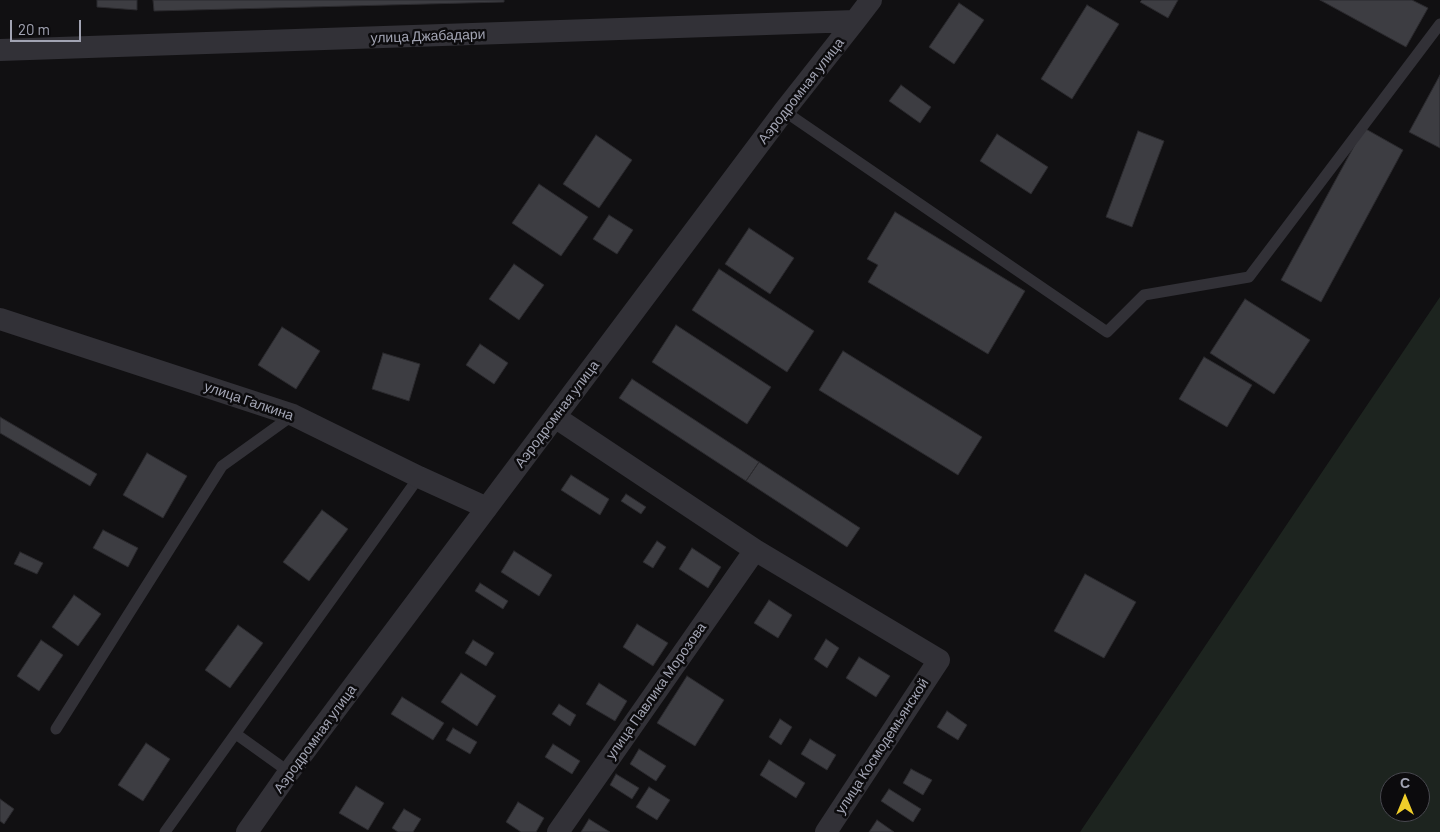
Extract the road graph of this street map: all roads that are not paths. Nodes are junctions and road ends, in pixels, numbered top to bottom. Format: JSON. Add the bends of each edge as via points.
{"nodes":[{"id":1,"x":871,"y":0,"type":"edge"},
{"id":2,"x":855,"y":21,"type":"junction"},
{"id":3,"x":1440,"y":24,"type":"edge"},
{"id":4,"x":0,"y":50,"type":"edge"},
{"id":5,"x":784,"y":111,"type":"junction"},
{"id":6,"x":0,"y":319,"type":"edge"},
{"id":7,"x":293,"y":415,"type":"junction"},
{"id":8,"x":555,"y":416,"type":"junction"},
{"id":9,"x":419,"y":477,"type":"junction"},
{"id":10,"x":487,"y":508,"type":"junction"},
{"id":11,"x":755,"y":550,"type":"junction"},
{"id":12,"x":56,"y":729,"type":"dead end"},
{"id":13,"x":236,"y":734,"type":"junction"},
{"id":14,"x":289,"y":772,"type":"junction"},
{"id":15,"x":165,"y":832,"type":"edge"},
{"id":16,"x":247,"y":832,"type":"edge"},
{"id":17,"x":558,"y":832,"type":"edge"},
{"id":18,"x":826,"y":832,"type":"edge"}],
"edges":[{"from":1,"to":2,"type":"street","name":"Аэродромная улица"},
{"from":2,"to":4,"type":"street","name":"улица Джабадари"},
{"from":2,"to":5,"type":"street","name":"Аэродромная улица"},
{"from":3,"to":5,"type":"lane","via":[[1249,277],[1144,294],[1107,332]]},
{"from":5,"to":8,"type":"street","name":"Аэродромная улица"},
{"from":6,"to":7,"type":"street","name":"улица Галкина"},
{"from":7,"to":9,"type":"street","name":"улица Галкина"},
{"from":7,"to":12,"type":"lane","via":[[222,466]]},
{"from":8,"to":10,"type":"street","name":"Аэродромная улица"},
{"from":8,"to":11,"type":"street"},
{"from":9,"to":10,"type":"street","name":"улица Галкина"},
{"from":9,"to":13,"type":"lane"},
{"from":10,"to":14,"type":"street","name":"Аэродромная улица"},
{"from":11,"to":17,"type":"street","name":"улица Павлика Морозова"},
{"from":11,"to":18,"type":"street","name":"улица Космодемьянской","via":[[939,660]]},
{"from":13,"to":14,"type":"lane"},
{"from":13,"to":15,"type":"lane"},
{"from":14,"to":16,"type":"street","name":"Аэродромная улица"}]}
